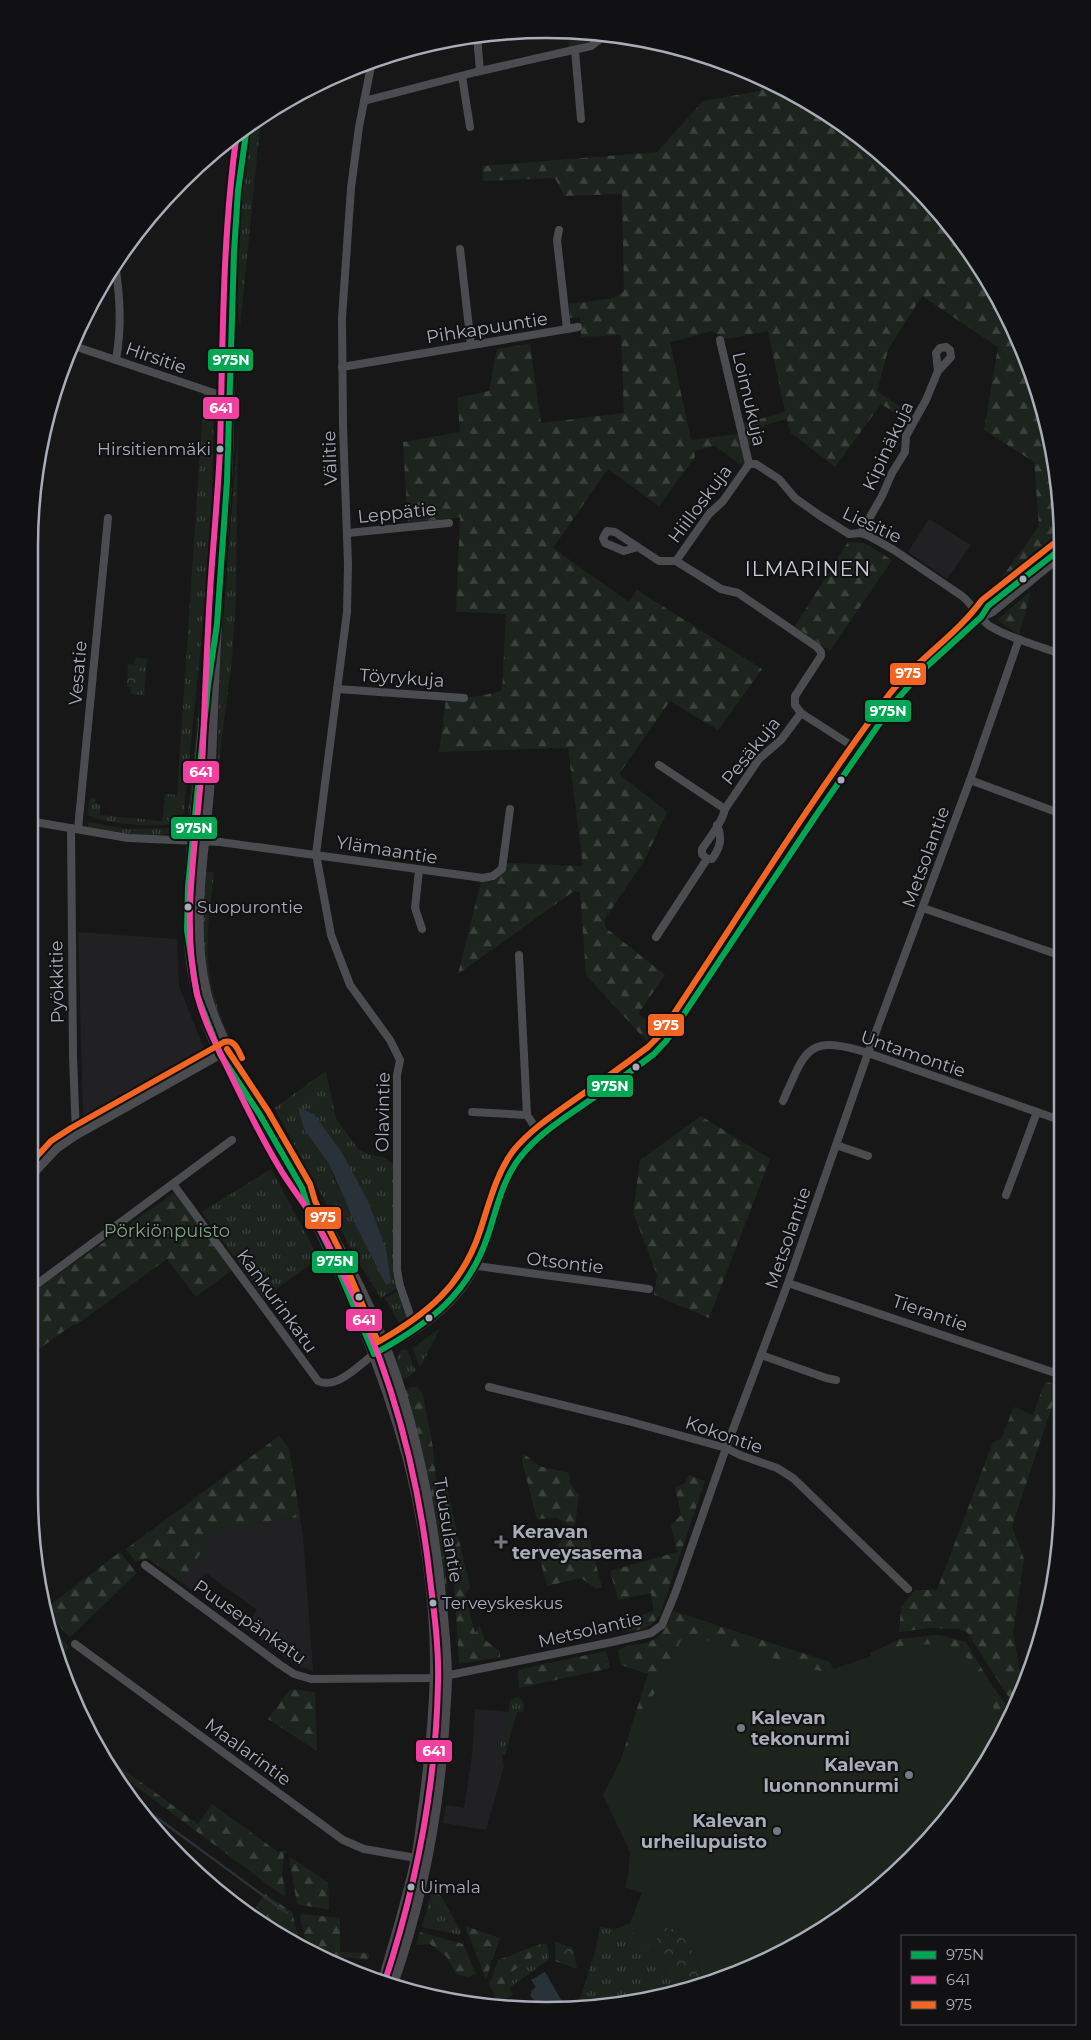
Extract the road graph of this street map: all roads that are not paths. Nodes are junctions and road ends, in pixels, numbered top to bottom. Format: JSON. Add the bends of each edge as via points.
{"nodes":[{"id":1,"x":598,"y":41,"type":"edge"},
{"id":2,"x":477,"y":42,"type":"edge"},
{"id":3,"x":575,"y":50,"type":"junction"},
{"id":4,"x":371,"y":68,"type":"edge"},
{"id":5,"x":480,"y":71,"type":"junction"},
{"id":6,"x":462,"y":76,"type":"junction"},
{"id":7,"x":364,"y":101,"type":"junction"},
{"id":8,"x":581,"y":119,"type":"dead end"},
{"id":9,"x":470,"y":127,"type":"dead end"},
{"id":10,"x":246,"y":135,"type":"edge"},
{"id":11,"x":559,"y":230,"type":"dead end"},
{"id":12,"x":460,"y":249,"type":"dead end"},
{"id":13,"x":117,"y":274,"type":"edge"},
{"id":14,"x":578,"y":327,"type":"dead end"},
{"id":15,"x":567,"y":329,"type":"junction"},
{"id":16,"x":720,"y":340,"type":"dead end"},
{"id":17,"x":471,"y":345,"type":"junction"},
{"id":18,"x":78,"y":347,"type":"edge"},
{"id":19,"x":116,"y":360,"type":"junction"},
{"id":20,"x":342,"y":366,"type":"junction"},
{"id":21,"x":938,"y":371,"type":"dead end"},
{"id":22,"x":229,"y":396,"type":"junction"},
{"id":23,"x":749,"y":464,"type":"junction"},
{"id":24,"x":108,"y":518,"type":"dead end"},
{"id":25,"x":448,"y":523,"type":"dead end"},
{"id":26,"x":861,"y":532,"type":"junction"},
{"id":27,"x":348,"y":533,"type":"junction"},
{"id":28,"x":638,"y":547,"type":"dead end"},
{"id":29,"x":1054,"y":554,"type":"edge"},
{"id":30,"x":676,"y":561,"type":"junction"},
{"id":31,"x":1054,"y":561,"type":"edge"},
{"id":32,"x":981,"y":617,"type":"junction"},
{"id":33,"x":217,"y":624,"type":"junction"},
{"id":34,"x":1019,"y":639,"type":"junction"},
{"id":35,"x":1054,"y":652,"type":"edge"},
{"id":36,"x":337,"y":689,"type":"junction"},
{"id":37,"x":464,"y":698,"type":"dead end"},
{"id":38,"x":801,"y":713,"type":"junction"},
{"id":39,"x":860,"y":751,"type":"junction"},
{"id":40,"x":659,"y":765,"type":"dead end"},
{"id":41,"x":970,"y":780,"type":"junction"},
{"id":42,"x":725,"y":809,"type":"junction"},
{"id":43,"x":510,"y":810,"type":"dead end"},
{"id":44,"x":1054,"y":811,"type":"edge"},
{"id":45,"x":38,"y":822,"type":"edge"},
{"id":46,"x":717,"y":825,"type":"junction"},
{"id":47,"x":75,"y":829,"type":"junction"},
{"id":48,"x":193,"y":842,"type":"junction"},
{"id":49,"x":205,"y":842,"type":"junction"},
{"id":50,"x":316,"y":854,"type":"junction"},
{"id":51,"x":707,"y":859,"type":"junction"},
{"id":52,"x":419,"y":870,"type":"junction"},
{"id":53,"x":923,"y":908,"type":"junction"},
{"id":54,"x":422,"y":929,"type":"dead end"},
{"id":55,"x":656,"y":937,"type":"dead end"},
{"id":56,"x":1054,"y":953,"type":"edge"},
{"id":57,"x":519,"y":955,"type":"dead end"},
{"id":58,"x":224,"y":1052,"type":"junction"},
{"id":59,"x":868,"y":1053,"type":"junction"},
{"id":60,"x":783,"y":1101,"type":"dead end"},
{"id":61,"x":472,"y":1112,"type":"dead end"},
{"id":62,"x":1037,"y":1112,"type":"junction"},
{"id":63,"x":527,"y":1115,"type":"junction"},
{"id":64,"x":1054,"y":1118,"type":"edge"},
{"id":65,"x":76,"y":1135,"type":"junction"},
{"id":66,"x":541,"y":1136,"type":"junction"},
{"id":67,"x":232,"y":1140,"type":"dead end"},
{"id":68,"x":836,"y":1145,"type":"junction"},
{"id":69,"x":868,"y":1156,"type":"dead end"},
{"id":70,"x":38,"y":1168,"type":"edge"},
{"id":71,"x":173,"y":1184,"type":"junction"},
{"id":72,"x":302,"y":1188,"type":"junction"},
{"id":73,"x":1006,"y":1196,"type":"dead end"},
{"id":74,"x":477,"y":1266,"type":"junction"},
{"id":75,"x":38,"y":1283,"type":"edge"},
{"id":76,"x":788,"y":1283,"type":"junction"},
{"id":77,"x":650,"y":1289,"type":"dead end"},
{"id":78,"x":415,"y":1329,"type":"junction"},
{"id":79,"x":386,"y":1347,"type":"junction"},
{"id":80,"x":374,"y":1354,"type":"junction"},
{"id":81,"x":761,"y":1355,"type":"junction"},
{"id":82,"x":1054,"y":1372,"type":"edge"},
{"id":83,"x":836,"y":1380,"type":"dead end"},
{"id":84,"x":489,"y":1386,"type":"dead end"},
{"id":85,"x":726,"y":1448,"type":"junction"},
{"id":86,"x":145,"y":1565,"type":"dead end"},
{"id":87,"x":908,"y":1588,"type":"dead end"},
{"id":88,"x":75,"y":1644,"type":"dead end"},
{"id":89,"x":447,"y":1676,"type":"junction"},
{"id":90,"x":435,"y":1678,"type":"junction"},
{"id":91,"x":416,"y":1858,"type":"junction"},
{"id":92,"x":384,"y":1977,"type":"edge"},
{"id":93,"x":394,"y":1979,"type":"edge"}],
"edges":[{"from":1,"to":3,"type":"street","via":[[592,46]]},
{"from":2,"to":5,"type":"street"},
{"from":3,"to":5,"type":"street"},
{"from":3,"to":8,"type":"street"},
{"from":4,"to":7,"type":"street","name":"Välitie"},
{"from":5,"to":6,"type":"street"},
{"from":6,"to":7,"type":"street"},
{"from":6,"to":9,"type":"street"},
{"from":7,"to":20,"type":"street","name":"Välitie","via":[[347,223]]},
{"from":10,"to":22,"type":"main road","name":"Tuusulantie","via":[[236,208]]},
{"from":11,"to":15,"type":"street","name":"Pihkapuuntie","via":[[557,240]]},
{"from":12,"to":17,"type":"street"},
{"from":13,"to":19,"type":"street","via":[[121,335]]},
{"from":14,"to":15,"type":"street"},
{"from":15,"to":17,"type":"street","name":"Pihkapuuntie"},
{"from":16,"to":23,"type":"street","name":"Loimukuja"},
{"from":17,"to":20,"type":"street","name":"Pihkapuuntie"},
{"from":18,"to":19,"type":"street","name":"Hirsitie"},
{"from":19,"to":22,"type":"street","name":"Hirsitie"},
{"from":20,"to":27,"type":"street","name":"Välitie"},
{"from":21,"to":26,"type":"street","name":"Kipinäkuja","via":[[906,436],[905,452]]},
{"from":22,"to":33,"type":"main road","name":"Tuusulantie"},
{"from":23,"to":26,"type":"street","name":"Liesitie","via":[[756,464],[779,479],[796,498],[849,534]]},
{"from":23,"to":30,"type":"street","name":"Hiilloskuja"},
{"from":24,"to":47,"type":"street","name":"Vesatie"},
{"from":25,"to":27,"type":"street","name":"Leppätie"},
{"from":26,"to":32,"type":"street","name":"Liesitie","via":[[962,596]]},
{"from":27,"to":36,"type":"street","name":"Välitie","via":[[347,612]]},
{"from":28,"to":30,"type":"street","via":[[659,561]]},
{"from":29,"to":32,"type":"street","via":[[988,606]]},
{"from":30,"to":38,"type":"street","via":[[721,589],[738,593],[817,647],[821,656],[795,696],[795,705]]},
{"from":31,"to":32,"type":"street","via":[[992,612]]},
{"from":32,"to":34,"type":"street","name":"Liesitie","via":[[986,624]]},
{"from":32,"to":39,"type":"street","via":[[924,669],[893,704]]},
{"from":33,"to":48,"type":"main road","name":"Tuusulantie"},
{"from":33,"to":49,"type":"main road","name":"Tuusulantie"},
{"from":34,"to":35,"type":"street","name":"Liesitie"},
{"from":34,"to":41,"type":"street","name":"Metsolantie"},
{"from":36,"to":37,"type":"street","name":"Töyrykuja"},
{"from":36,"to":50,"type":"street","name":"Välitie"},
{"from":38,"to":39,"type":"street"},
{"from":38,"to":42,"type":"street","name":"Pesäkuja","via":[[781,740],[759,759]]},
{"from":39,"to":66,"type":"street","via":[[666,1041],[654,1054]]},
{"from":40,"to":42,"type":"street","name":"Pesäkuja"},
{"from":41,"to":44,"type":"street"},
{"from":41,"to":53,"type":"street","name":"Metsolantie"},
{"from":42,"to":46,"type":"street","name":"Pesäkuja"},
{"from":43,"to":52,"type":"street","name":"Ylämaantie","via":[[502,869],[493,876],[483,878]]},
{"from":45,"to":47,"type":"street"},
{"from":46,"to":51,"type":"street","name":"Pesäkuja","via":[[702,849]]},
{"from":46,"to":51,"type":"street","via":[[720,848]]},
{"from":47,"to":48,"type":"street","via":[[128,838]]},
{"from":47,"to":65,"type":"street","name":"Pyökkitie","via":[[73,1057]]},
{"from":48,"to":49,"type":"street"},
{"from":48,"to":58,"type":"main road","name":"Tuusulantie","via":[[187,905],[190,955],[197,995]]},
{"from":49,"to":50,"type":"street","name":"Ylämaantie"},
{"from":49,"to":58,"type":"main road","name":"Tuusulantie","via":[[200,888],[200,953],[206,993]]},
{"from":50,"to":52,"type":"street","name":"Ylämaantie"},
{"from":50,"to":78,"type":"street","name":"Olavintie","via":[[331,935],[350,985],[390,1040],[400,1060],[397,1075],[398,1270],[400,1286]]},
{"from":51,"to":55,"type":"street"},
{"from":52,"to":54,"type":"street","via":[[415,908]]},
{"from":53,"to":56,"type":"street"},
{"from":53,"to":59,"type":"street","name":"Metsolantie"},
{"from":57,"to":63,"type":"street"},
{"from":58,"to":65,"type":"street"},
{"from":58,"to":72,"type":"main road","name":"Tuusulantie","via":[[232,1075],[260,1115]]},
{"from":59,"to":60,"type":"street","name":"Untamontie","via":[[827,1044],[812,1049],[801,1060]]},
{"from":59,"to":62,"type":"street","name":"Untamontie"},
{"from":59,"to":68,"type":"street","name":"Metsolantie"},
{"from":61,"to":63,"type":"street"},
{"from":62,"to":64,"type":"street","name":"Untamontie"},
{"from":62,"to":73,"type":"street"},
{"from":63,"to":66,"type":"street"},
{"from":65,"to":70,"type":"street","via":[[57,1148]]},
{"from":66,"to":74,"type":"street","via":[[515,1164]]},
{"from":67,"to":71,"type":"street"},
{"from":68,"to":69,"type":"street"},
{"from":68,"to":76,"type":"street","name":"Metsolantie"},
{"from":71,"to":75,"type":"street"},
{"from":71,"to":80,"type":"street","name":"Kankurinkatu","via":[[318,1381],[327,1384],[340,1380]]},
{"from":72,"to":79,"type":"main road","name":"Tuusulantie","via":[[313,1201],[351,1270]]},
{"from":72,"to":80,"type":"main road","name":"Tuusulantie"},
{"from":74,"to":77,"type":"street","name":"Otsontie"},
{"from":74,"to":78,"type":"street","via":[[453,1301]]},
{"from":76,"to":81,"type":"street","name":"Metsolantie"},
{"from":76,"to":82,"type":"street","name":"Tierantie"},
{"from":78,"to":79,"type":"street"},
{"from":79,"to":80,"type":"street"},
{"from":79,"to":89,"type":"main road","name":"Tuusulantie","via":[[416,1442],[427,1493],[443,1610]]},
{"from":80,"to":90,"type":"main road","name":"Tuusulantie","via":[[401,1435],[424,1540]]},
{"from":81,"to":83,"type":"street"},
{"from":81,"to":85,"type":"street","name":"Metsolantie"},
{"from":84,"to":85,"type":"street","name":"Kokontie"},
{"from":85,"to":87,"type":"street","name":"Kokontie","via":[[777,1468],[792,1478]]},
{"from":85,"to":89,"type":"street","name":"Metsolantie","via":[[668,1612],[657,1630]]},
{"from":86,"to":90,"type":"street","name":"Puusepänkatu","via":[[279,1664],[304,1678]]},
{"from":88,"to":91,"type":"street","name":"Maalarintie","via":[[343,1840],[364,1848]]},
{"from":89,"to":90,"type":"street","name":"Metsolantie"},
{"from":89,"to":93,"type":"main road","name":"Tuusulantie","via":[[436,1813],[412,1922]]},
{"from":90,"to":91,"type":"main road","name":"Tuusulantie","via":[[426,1788]]},
{"from":91,"to":92,"type":"main road","name":"Tuusulantie"}]}
